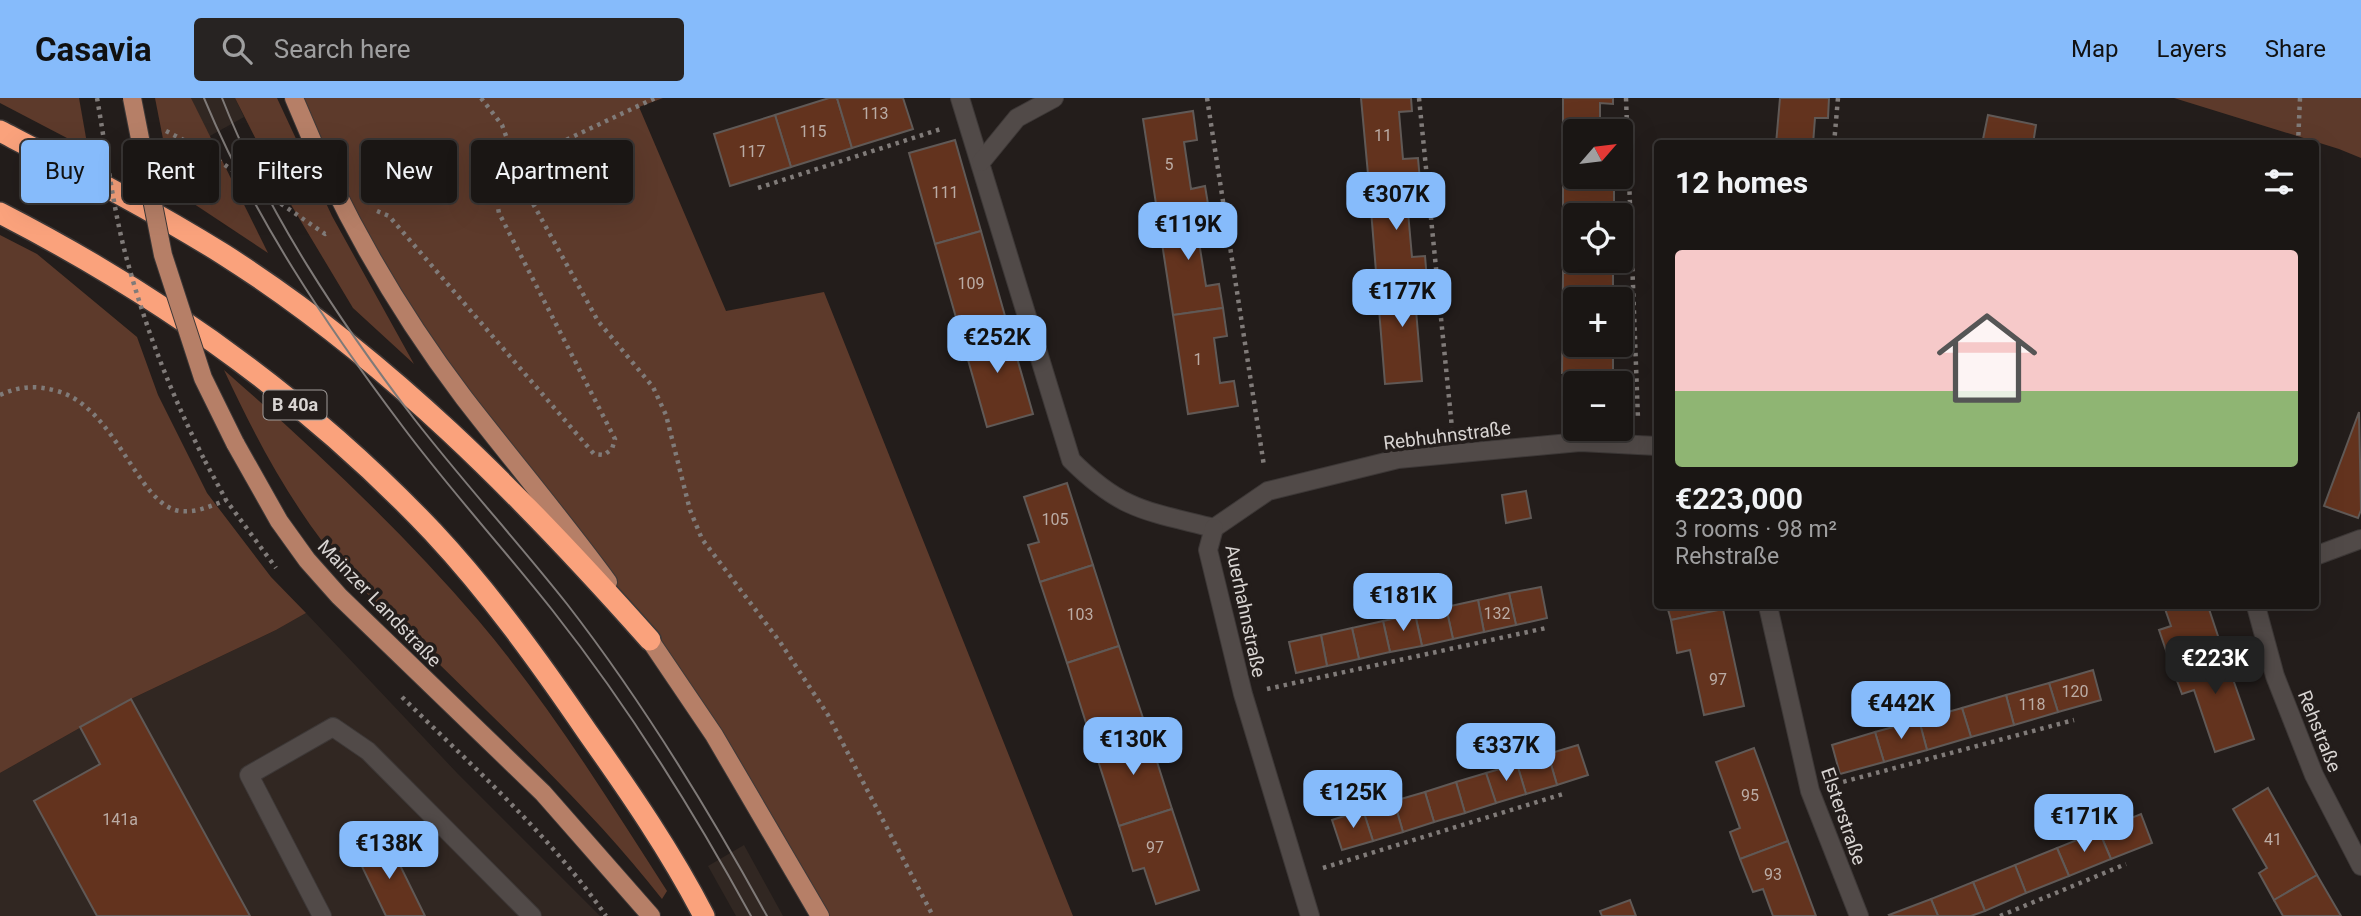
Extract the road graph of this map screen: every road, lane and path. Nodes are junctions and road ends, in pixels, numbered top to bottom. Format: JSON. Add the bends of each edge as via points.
{"nodes":[{"id":1,"x":98,"y":98,"type":"edge"},
{"id":2,"x":132,"y":98,"type":"edge"},
{"id":3,"x":294,"y":98,"type":"edge"},
{"id":4,"x":481,"y":98,"type":"edge"},
{"id":5,"x":655,"y":98,"type":"edge"},
{"id":6,"x":960,"y":98,"type":"edge"},
{"id":7,"x":1054,"y":98,"type":"edge"},
{"id":8,"x":1207,"y":98,"type":"edge"},
{"id":9,"x":1419,"y":98,"type":"edge"},
{"id":10,"x":1626,"y":98,"type":"edge"},
{"id":11,"x":1838,"y":98,"type":"edge"},
{"id":12,"x":2300,"y":98,"type":"edge"},
{"id":13,"x":110,"y":103,"type":"dead end"},
{"id":14,"x":967,"y":120,"type":"junction"},
{"id":15,"x":155,"y":125,"type":"dead end"},
{"id":16,"x":0,"y":131,"type":"edge"},
{"id":17,"x":508,"y":140,"type":"edge"},
{"id":18,"x":566,"y":140,"type":"edge"},
{"id":19,"x":1834,"y":140,"type":"edge"},
{"id":20,"x":2298,"y":140,"type":"edge"},
{"id":21,"x":981,"y":162,"type":"junction"},
{"id":22,"x":758,"y":188,"type":"dead end"},
{"id":23,"x":497,"y":203,"type":"edge"},
{"id":24,"x":533,"y":203,"type":"edge"},
{"id":25,"x":0,"y":213,"type":"edge"},
{"id":26,"x":352,"y":221,"type":"junction"},
{"id":27,"x":0,"y":395,"type":"edge"},
{"id":28,"x":1639,"y":445,"type":"junction"},
{"id":29,"x":1654,"y":446,"type":"edge"},
{"id":30,"x":1454,"y":454,"type":"junction"},
{"id":31,"x":205,"y":461,"type":"dead end"},
{"id":32,"x":1268,"y":491,"type":"junction"},
{"id":33,"x":226,"y":500,"type":"dead end"},
{"id":34,"x":1214,"y":528,"type":"junction"},
{"id":35,"x":2361,"y":539,"type":"edge"},
{"id":36,"x":2319,"y":555,"type":"edge"},
{"id":37,"x":1769,"y":609,"type":"edge"},
{"id":38,"x":2257,"y":609,"type":"edge"},
{"id":39,"x":1546,"y":628,"type":"dead end"},
{"id":40,"x":650,"y":640,"type":"junction"},
{"id":41,"x":1243,"y":694,"type":"junction"},
{"id":42,"x":2074,"y":720,"type":"dead end"},
{"id":43,"x":1810,"y":791,"type":"junction"},
{"id":44,"x":1563,"y":794,"type":"dead end"},
{"id":45,"x":2126,"y":864,"type":"dead end"},
{"id":46,"x":2361,"y":866,"type":"edge"},
{"id":47,"x":1296,"y":877,"type":"junction"},
{"id":48,"x":645,"y":912,"type":"edge"},
{"id":49,"x":322,"y":916,"type":"edge"},
{"id":50,"x":532,"y":916,"type":"edge"},
{"id":51,"x":704,"y":916,"type":"edge"},
{"id":52,"x":820,"y":916,"type":"edge"},
{"id":53,"x":933,"y":916,"type":"edge"},
{"id":54,"x":1310,"y":916,"type":"edge"},
{"id":55,"x":1858,"y":916,"type":"edge"},
{"id":56,"x":2000,"y":916,"type":"edge"}],
"edges":[{"from":1,"to":13,"type":"path"},
{"from":1,"to":31,"type":"path","bridge":true,"via":[[128,265],[155,350]]},
{"from":2,"to":48,"type":"main road","name":"Mainzer Landstraße","bridge":true,"via":[[163,255],[203,378],[279,520],[339,596],[543,793]]},
{"from":3,"to":26,"type":"main road"},
{"from":4,"to":17,"type":"path"},
{"from":5,"to":18,"type":"path"},
{"from":6,"to":14,"type":"street","name":"Auerhahnstraße"},
{"from":7,"to":21,"type":"street","via":[[1017,118]]},
{"from":8,"to":32,"type":"path"},
{"from":9,"to":30,"type":"path"},
{"from":10,"to":28,"type":"path"},
{"from":11,"to":19,"type":"path"},
{"from":12,"to":20,"type":"path"},
{"from":14,"to":21,"type":"street","name":"Auerhahnstraße"},
{"from":14,"to":22,"type":"path"},
{"from":15,"to":26,"type":"path","via":[[203,150],[325,234]]},
{"from":16,"to":40,"type":"highway","via":[[223,254],[400,385],[506,484]]},
{"from":21,"to":34,"type":"street","name":"Auerhahnstraße","via":[[1071,460],[1100,489],[1130,507]]},
{"from":23,"to":26,"type":"path","via":[[615,439],[604,455],[594,454],[388,216],[376,210]]},
{"from":24,"to":53,"type":"path","via":[[598,321],[653,387],[666,415],[702,539],[828,715]]},
{"from":25,"to":51,"type":"highway","number":"B 40a","via":[[240,360],[346,447],[434,533],[537,659],[620,778]]},
{"from":26,"to":40,"type":"main road","via":[[408,317],[463,396],[571,531]]},
{"from":27,"to":33,"type":"path","via":[[14,388],[40,386],[84,403],[100,417],[152,492],[177,511],[199,510]]},
{"from":28,"to":29,"type":"street","name":"Rebhuhnstraße"},
{"from":28,"to":30,"type":"street","name":"Rebhuhnstraße","via":[[1580,442]]},
{"from":30,"to":32,"type":"street","name":"Rebhuhnstraße","via":[[1398,459]]},
{"from":32,"to":34,"type":"street","name":"Rebhuhnstraße"},
{"from":34,"to":41,"type":"street","name":"Auerhahnstraße","via":[[1208,550]]},
{"from":35,"to":36,"type":"street"},
{"from":37,"to":43,"type":"street","name":"Elsterstraße"},
{"from":38,"to":46,"type":"street","name":"Rehstraße","via":[[2276,676],[2314,775]]},
{"from":39,"to":41,"type":"path"},
{"from":40,"to":52,"type":"main road","via":[[715,735]]},
{"from":41,"to":47,"type":"street","name":"Auerhahnstraße"},
{"from":42,"to":43,"type":"path"},
{"from":43,"to":55,"type":"street","name":"Elsterstraße"},
{"from":44,"to":47,"type":"path"},
{"from":45,"to":56,"type":"path"},
{"from":47,"to":54,"type":"street","name":"Auerhahnstraße"},
{"from":49,"to":50,"type":"street","via":[[249,775],[333,727],[368,751]]}]}
